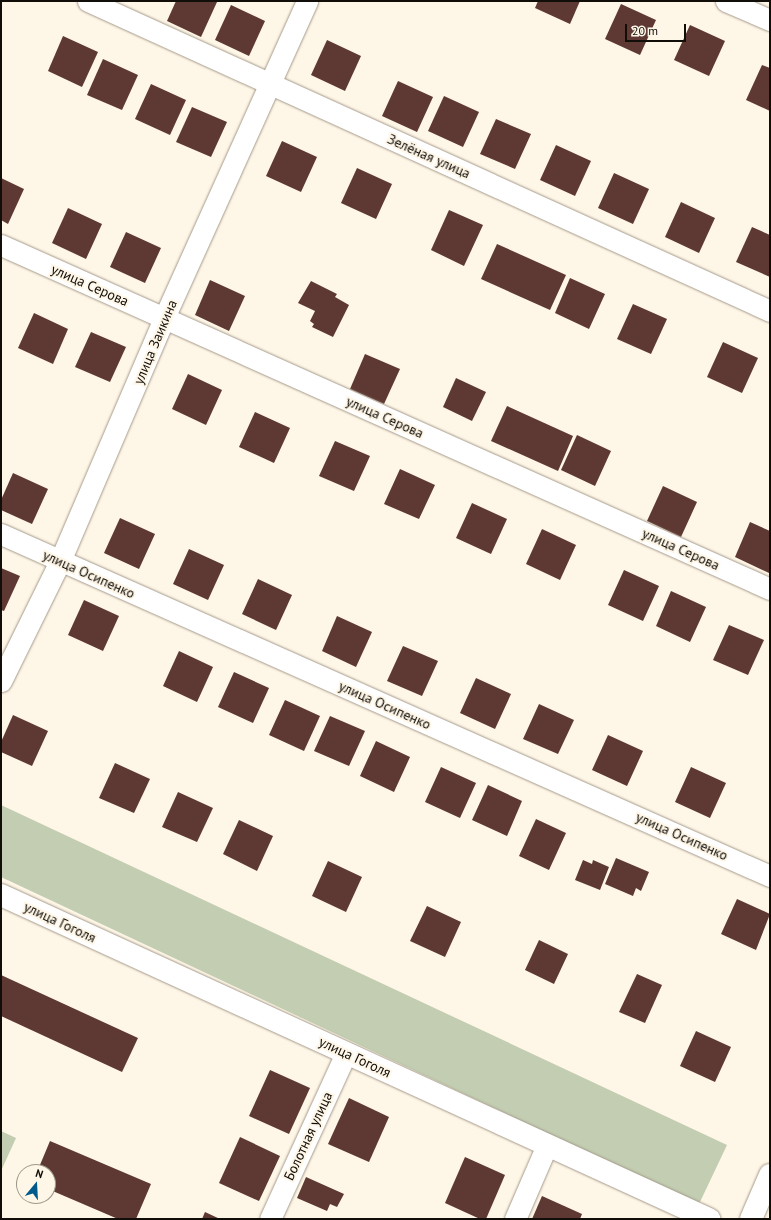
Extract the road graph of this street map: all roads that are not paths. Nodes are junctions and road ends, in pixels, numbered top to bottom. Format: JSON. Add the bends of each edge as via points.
{"nodes":[{"id":1,"x":88,"y":1,"type":"edge"},
{"id":2,"x":307,"y":1,"type":"edge"},
{"id":3,"x":726,"y":1,"type":"edge"},
{"id":4,"x":770,"y":20,"type":"edge"},
{"id":5,"x":270,"y":84,"type":"junction"},
{"id":6,"x":1,"y":245,"type":"edge"},
{"id":7,"x":770,"y":311,"type":"edge"},
{"id":8,"x":164,"y":318,"type":"junction"},
{"id":9,"x":1,"y":534,"type":"edge"},
{"id":10,"x":60,"y":562,"type":"junction"},
{"id":11,"x":770,"y":589,"type":"edge"},
{"id":12,"x":1,"y":682,"type":"edge"},
{"id":13,"x":770,"y":876,"type":"edge"},
{"id":14,"x":1,"y":895,"type":"edge"},
{"id":15,"x":346,"y":1053,"type":"junction"},
{"id":16,"x":548,"y":1145,"type":"junction"},
{"id":17,"x":770,"y":1175,"type":"edge"},
{"id":18,"x":270,"y":1219,"type":"edge"},
{"id":19,"x":514,"y":1219,"type":"edge"},
{"id":20,"x":709,"y":1219,"type":"edge"},
{"id":21,"x":751,"y":1219,"type":"edge"}],
"edges":[{"from":1,"to":5,"type":"street","name":"Зелёная улица"},
{"from":2,"to":5,"type":"street","name":"улица Заикина"},
{"from":3,"to":4,"type":"street"},
{"from":5,"to":7,"type":"street","name":"Зелёная улица"},
{"from":5,"to":8,"type":"street","name":"улица Заикина"},
{"from":6,"to":8,"type":"street","name":"улица Серова"},
{"from":8,"to":10,"type":"street","name":"улица Заикина"},
{"from":8,"to":11,"type":"street","name":"улица Серова"},
{"from":9,"to":10,"type":"street","name":"улица Осипенко"},
{"from":10,"to":12,"type":"street","name":"улица Заикина"},
{"from":10,"to":13,"type":"street","name":"улица Осипенко"},
{"from":14,"to":15,"type":"main road","name":"улица Гоголя"},
{"from":15,"to":16,"type":"main road","name":"улица Гоголя"},
{"from":15,"to":18,"type":"street","name":"Болотная улица"},
{"from":16,"to":19,"type":"street"},
{"from":16,"to":20,"type":"main road","name":"улица Гоголя"},
{"from":17,"to":21,"type":"main road"}]}
